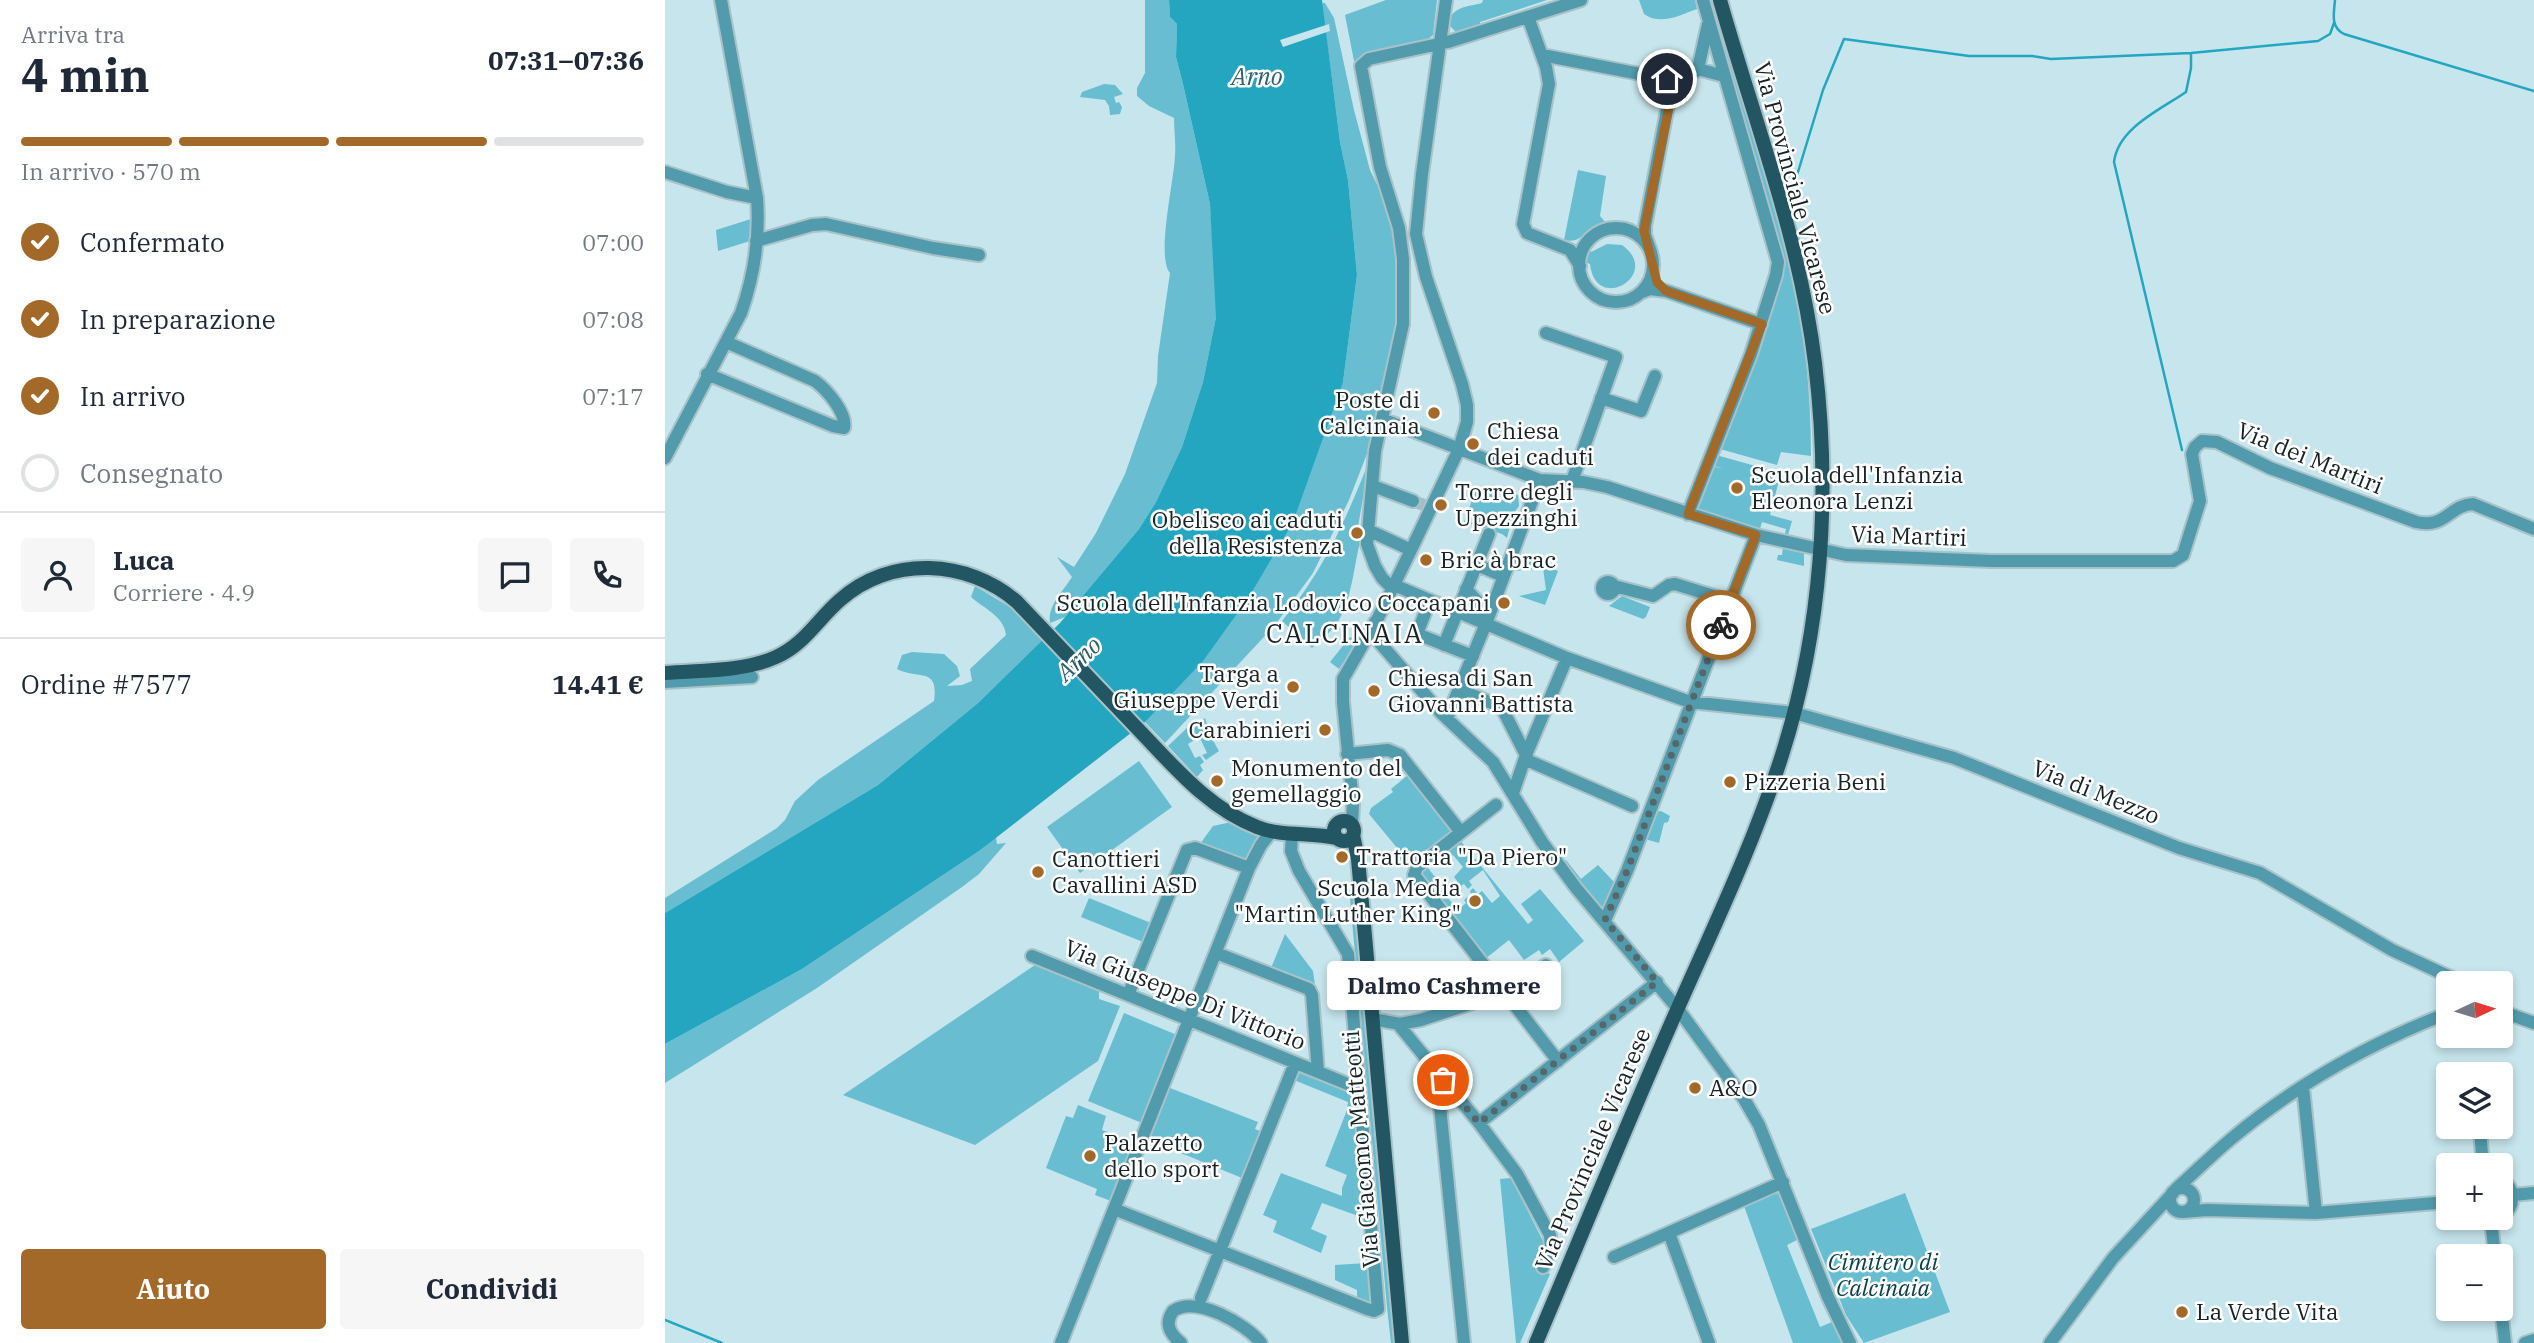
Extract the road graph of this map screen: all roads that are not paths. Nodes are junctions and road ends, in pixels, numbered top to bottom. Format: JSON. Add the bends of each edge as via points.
{"nodes":[{"id":1,"x":721,"y":0,"type":"edge"},
{"id":2,"x":1446,"y":0,"type":"edge"},
{"id":3,"x":1581,"y":0,"type":"edge"},
{"id":4,"x":1703,"y":0,"type":"edge"},
{"id":5,"x":1720,"y":0,"type":"edge"},
{"id":6,"x":1528,"y":18,"type":"junction"},
{"id":7,"x":1709,"y":22,"type":"junction"},
{"id":8,"x":1441,"y":44,"type":"junction"},
{"id":9,"x":1542,"y":55,"type":"junction"},
{"id":10,"x":1698,"y":69,"type":"junction"},
{"id":11,"x":1724,"y":76,"type":"junction"},
{"id":12,"x":1671,"y":83,"type":"junction"},
{"id":13,"x":665,"y":172,"type":"edge"},
{"id":14,"x":1388,"y":193,"type":"junction"},
{"id":15,"x":757,"y":198,"type":"junction"},
{"id":16,"x":1416,"y":234,"type":"junction"},
{"id":17,"x":756,"y":241,"type":"junction"},
{"id":18,"x":979,"y":255,"type":"dead end"},
{"id":19,"x":1652,"y":257,"type":"junction"},
{"id":20,"x":1580,"y":266,"type":"junction"},
{"id":21,"x":1666,"y":291,"type":"junction"},
{"id":22,"x":1640,"y":293,"type":"junction"},
{"id":23,"x":1762,"y":324,"type":"junction"},
{"id":24,"x":1546,"y":333,"type":"dead end"},
{"id":25,"x":726,"y":342,"type":"junction"},
{"id":26,"x":707,"y":374,"type":"junction"},
{"id":27,"x":1655,"y":376,"type":"dead end"},
{"id":28,"x":1601,"y":398,"type":"junction"},
{"id":29,"x":1382,"y":419,"type":"junction"},
{"id":30,"x":1459,"y":449,"type":"junction"},
{"id":31,"x":665,"y":458,"type":"edge"},
{"id":32,"x":1540,"y":480,"type":"junction"},
{"id":33,"x":1572,"y":481,"type":"junction"},
{"id":34,"x":1373,"y":486,"type":"junction"},
{"id":35,"x":1422,"y":505,"type":"junction"},
{"id":36,"x":1688,"y":514,"type":"junction"},
{"id":37,"x":2534,"y":529,"type":"edge"},
{"id":38,"x":1368,"y":530,"type":"junction"},
{"id":39,"x":1489,"y":534,"type":"dead end"},
{"id":40,"x":1756,"y":535,"type":"junction"},
{"id":41,"x":1821,"y":549,"type":"junction"},
{"id":42,"x":1411,"y":550,"type":"junction"},
{"id":43,"x":2161,"y":562,"type":"joint"},
{"id":44,"x":1477,"y":565,"type":"junction"},
{"id":45,"x":1503,"y":576,"type":"junction"},
{"id":46,"x":1393,"y":586,"type":"junction"},
{"id":47,"x":1614,"y":586,"type":"dead end"},
{"id":48,"x":1466,"y":589,"type":"junction"},
{"id":49,"x":1430,"y":600,"type":"junction"},
{"id":50,"x":1730,"y":601,"type":"junction"},
{"id":51,"x":1457,"y":612,"type":"junction"},
{"id":52,"x":1375,"y":622,"type":"junction"},
{"id":53,"x":1486,"y":623,"type":"junction"},
{"id":54,"x":1444,"y":645,"type":"junction"},
{"id":55,"x":1388,"y":653,"type":"junction"},
{"id":56,"x":1473,"y":656,"type":"junction"},
{"id":57,"x":1567,"y":658,"type":"junction"},
{"id":58,"x":1349,"y":669,"type":"junction"},
{"id":59,"x":665,"y":673,"type":"edge"},
{"id":60,"x":751,"y":677,"type":"dead end"},
{"id":61,"x":665,"y":682,"type":"edge"},
{"id":62,"x":1459,"y":690,"type":"junction"},
{"id":63,"x":1690,"y":702,"type":"junction"},
{"id":64,"x":1794,"y":713,"type":"junction"},
{"id":65,"x":1447,"y":718,"type":"junction"},
{"id":66,"x":1347,"y":754,"type":"junction"},
{"id":67,"x":1526,"y":755,"type":"junction"},
{"id":68,"x":1513,"y":793,"type":"junction"},
{"id":69,"x":1496,"y":805,"type":"dead end"},
{"id":70,"x":1632,"y":807,"type":"dead end"},
{"id":71,"x":1344,"y":831,"type":"junction"},
{"id":72,"x":1460,"y":831,"type":"junction"},
{"id":73,"x":1271,"y":832,"type":"junction"},
{"id":74,"x":1292,"y":834,"type":"junction"},
{"id":75,"x":1249,"y":868,"type":"junction"},
{"id":76,"x":1605,"y":920,"type":"junction"},
{"id":77,"x":1216,"y":953,"type":"junction"},
{"id":78,"x":1033,"y":956,"type":"dead end"},
{"id":79,"x":1546,"y":965,"type":"dead end"},
{"id":80,"x":2436,"y":972,"type":"edge"},
{"id":81,"x":1657,"y":982,"type":"junction"},
{"id":82,"x":1503,"y":993,"type":"junction"},
{"id":83,"x":1128,"y":995,"type":"junction"},
{"id":84,"x":1678,"y":1009,"type":"junction"},
{"id":85,"x":2513,"y":1015,"type":"edge"},
{"id":86,"x":2436,"y":1018,"type":"edge"},
{"id":87,"x":1372,"y":1019,"type":"junction"},
{"id":88,"x":1189,"y":1020,"type":"junction"},
{"id":89,"x":2534,"y":1023,"type":"edge"},
{"id":90,"x":1398,"y":1024,"type":"junction"},
{"id":91,"x":1558,"y":1061,"type":"junction"},
{"id":92,"x":1294,"y":1063,"type":"junction"},
{"id":93,"x":1318,"y":1072,"type":"junction"},
{"id":94,"x":1443,"y":1080,"type":"junction"},
{"id":95,"x":2303,"y":1087,"type":"junction"},
{"id":96,"x":1360,"y":1089,"type":"junction"},
{"id":97,"x":1479,"y":1123,"type":"junction"},
{"id":98,"x":2192,"y":1175,"type":"junction"},
{"id":99,"x":1783,"y":1182,"type":"junction"},
{"id":100,"x":2175,"y":1191,"type":"junction"},
{"id":101,"x":2534,"y":1193,"type":"edge"},
{"id":102,"x":2193,"y":1194,"type":"junction"},
{"id":103,"x":2513,"y":1195,"type":"edge"},
{"id":104,"x":2436,"y":1203,"type":"edge"},
{"id":105,"x":1114,"y":1209,"type":"junction"},
{"id":106,"x":2207,"y":1210,"type":"junction"},
{"id":107,"x":2180,"y":1211,"type":"junction"},
{"id":108,"x":2155,"y":1213,"type":"junction"},
{"id":109,"x":2316,"y":1213,"type":"junction"},
{"id":110,"x":1669,"y":1233,"type":"junction"},
{"id":111,"x":1220,"y":1250,"type":"junction"},
{"id":112,"x":1614,"y":1258,"type":"dead end"},
{"id":113,"x":1543,"y":1267,"type":"dead end"},
{"id":114,"x":1201,"y":1298,"type":"junction"},
{"id":115,"x":1189,"y":1307,"type":"junction"},
{"id":116,"x":1210,"y":1311,"type":"junction"},
{"id":117,"x":2502,"y":1321,"type":"edge"},
{"id":118,"x":2534,"y":1340,"type":"edge"},
{"id":119,"x":1061,"y":1343,"type":"edge"},
{"id":120,"x":1181,"y":1343,"type":"edge"},
{"id":121,"x":1262,"y":1343,"type":"edge"},
{"id":122,"x":1402,"y":1343,"type":"edge"},
{"id":123,"x":1464,"y":1343,"type":"edge"},
{"id":124,"x":1536,"y":1343,"type":"edge"},
{"id":125,"x":1709,"y":1343,"type":"edge"},
{"id":126,"x":1850,"y":1343,"type":"edge"},
{"id":127,"x":2050,"y":1343,"type":"edge"},
{"id":128,"x":2505,"y":1343,"type":"edge"},
{"id":129,"x":2525,"y":1343,"type":"edge"}],
"edges":[{"from":1,"to":15,"type":"street"},
{"from":2,"to":8,"type":"street"},
{"from":3,"to":6,"type":"street"},
{"from":4,"to":7,"type":"street"},
{"from":5,"to":41,"type":"main road","name":"Via Provinciale Vicarese","via":[[1786,221],[1807,310],[1821,436]]},
{"from":6,"to":8,"type":"street"},
{"from":6,"to":9,"type":"street"},
{"from":7,"to":10,"type":"street"},
{"from":7,"to":11,"type":"street"},
{"from":8,"to":14,"type":"street","via":[[1369,59],[1361,66]]},
{"from":8,"to":16,"type":"street"},
{"from":9,"to":12,"type":"street"},
{"from":9,"to":20,"type":"street","via":[[1549,84],[1523,225],[1527,233],[1570,250]]},
{"from":10,"to":11,"type":"street"},
{"from":10,"to":12,"type":"street"},
{"from":11,"to":23,"type":"street","via":[[1778,262]]},
{"from":12,"to":19,"type":"street","via":[[1645,226]]},
{"from":13,"to":15,"type":"street"},
{"from":14,"to":16,"type":"street"},
{"from":14,"to":29,"type":"street","via":[[1401,240],[1404,303]]},
{"from":15,"to":17,"type":"street"},
{"from":16,"to":30,"type":"street","via":[[1465,395],[1467,422]]},
{"from":17,"to":18,"type":"street","via":[[825,224]]},
{"from":17,"to":25,"type":"street","via":[[745,301]]},
{"from":19,"to":20,"type":"street","via":[[1635,233],[1608,229],[1586,243]]},
{"from":19,"to":21,"type":"street","via":[[1657,282]]},
{"from":19,"to":22,"type":"street","via":[[1650,279]]},
{"from":20,"to":22,"type":"street","via":[[1586,285],[1602,299],[1620,302]]},
{"from":21,"to":22,"type":"street"},
{"from":21,"to":23,"type":"street"},
{"from":23,"to":36,"type":"street"},
{"from":24,"to":28,"type":"street","via":[[1616,357]]},
{"from":25,"to":26,"type":"street"},
{"from":25,"to":26,"type":"street","via":[[815,381],[845,419],[844,428]]},
{"from":26,"to":31,"type":"street"},
{"from":27,"to":28,"type":"street","via":[[1641,411]]},
{"from":28,"to":33,"type":"street"},
{"from":29,"to":30,"type":"street","name":"Via Martiri"},
{"from":29,"to":34,"type":"street"},
{"from":30,"to":32,"type":"street","name":"Via Martiri"},
{"from":30,"to":35,"type":"street"},
{"from":32,"to":33,"type":"street","name":"Via Martiri"},
{"from":32,"to":45,"type":"street"},
{"from":33,"to":36,"type":"street","name":"Via Martiri","via":[[1607,487]]},
{"from":34,"to":35,"type":"street"},
{"from":34,"to":38,"type":"street"},
{"from":35,"to":42,"type":"street"},
{"from":36,"to":40,"type":"street","name":"Via Martiri"},
{"from":37,"to":43,"type":"street","name":"Via dei Martiri","via":[[2473,504],[2463,505],[2439,522],[2421,524],[2206,440],[2192,450],[2200,501],[2184,552],[2176,560]]},
{"from":38,"to":42,"type":"street"},
{"from":38,"to":46,"type":"street","via":[[1371,560]]},
{"from":39,"to":44,"type":"street"},
{"from":40,"to":41,"type":"street","name":"Via Martiri"},
{"from":40,"to":50,"type":"street"},
{"from":41,"to":43,"type":"street","name":"Via Martiri","via":[[1851,556]]},
{"from":41,"to":64,"type":"main road","name":"Via Provinciale Vicarese"},
{"from":42,"to":46,"type":"street"},
{"from":44,"to":45,"type":"street"},
{"from":44,"to":48,"type":"street"},
{"from":45,"to":53,"type":"street"},
{"from":46,"to":49,"type":"street","name":"Via di Mezzo"},
{"from":46,"to":52,"type":"street"},
{"from":47,"to":50,"type":"street","via":[[1654,596],[1675,584]]},
{"from":48,"to":51,"type":"street"},
{"from":48,"to":53,"type":"street","via":[[1477,600]]},
{"from":49,"to":51,"type":"street","name":"Via di Mezzo"},
{"from":49,"to":54,"type":"street","via":[[1417,634]]},
{"from":50,"to":63,"type":"street"},
{"from":51,"to":53,"type":"street","name":"Via di Mezzo"},
{"from":51,"to":54,"type":"street"},
{"from":52,"to":55,"type":"street","via":[[1377,638]]},
{"from":52,"to":58,"type":"street"},
{"from":53,"to":56,"type":"street"},
{"from":53,"to":57,"type":"street","name":"Via di Mezzo"},
{"from":54,"to":56,"type":"street"},
{"from":55,"to":58,"type":"street","via":[[1367,650]]},
{"from":55,"to":65,"type":"street"},
{"from":56,"to":62,"type":"street"},
{"from":57,"to":63,"type":"street","name":"Via di Mezzo"},
{"from":57,"to":67,"type":"street"},
{"from":58,"to":66,"type":"street","via":[[1342,688]]},
{"from":59,"to":73,"type":"main road","via":[[777,657],[802,640],[831,608],[875,578],[915,568],[947,569],[979,578],[1007,594],[1218,808]]},
{"from":60,"to":61,"type":"street"},
{"from":62,"to":65,"type":"street"},
{"from":62,"to":67,"type":"street","via":[[1503,710]]},
{"from":63,"to":64,"type":"street","name":"Via di Mezzo"},
{"from":63,"to":76,"type":"street"},
{"from":64,"to":80,"type":"street","name":"Via di Mezzo","via":[[1954,758],[2179,848],[2260,873]]},
{"from":64,"to":84,"type":"main road","name":"Via Provinciale Vicarese","via":[[1757,825]]},
{"from":65,"to":68,"type":"street","via":[[1493,762]]},
{"from":66,"to":71,"type":"street","via":[[1351,794]]},
{"from":66,"to":72,"type":"street","via":[[1388,750],[1400,755]]},
{"from":67,"to":68,"type":"street"},
{"from":67,"to":70,"type":"street","via":[[1529,761]]},
{"from":68,"to":76,"type":"street","via":[[1542,842]]},
{"from":69,"to":72,"type":"street"},
{"from":71,"to":74,"type":"main road"},
{"from":71,"to":87,"type":"main road","name":"Via Giacomo Matteotti","via":[[1357,868]]},
{"from":72,"to":82,"type":"street","via":[[1417,867],[1414,875]]},
{"from":73,"to":74,"type":"main road"},
{"from":73,"to":75,"type":"street"},
{"from":74,"to":96,"type":"street","via":[[1291,851],[1299,871],[1348,954]]},
{"from":75,"to":77,"type":"street"},
{"from":75,"to":83,"type":"street","via":[[1195,848],[1187,850]]},
{"from":76,"to":81,"type":"street"},
{"from":77,"to":88,"type":"street"},
{"from":77,"to":93,"type":"street","via":[[1309,989]]},
{"from":78,"to":83,"type":"street","name":"Via Giuseppe Di Vittorio"},
{"from":79,"to":82,"type":"street"},
{"from":81,"to":84,"type":"street"},
{"from":81,"to":91,"type":"street"},
{"from":82,"to":90,"type":"street"},
{"from":82,"to":91,"type":"street"},
{"from":83,"to":88,"type":"street","name":"Via Giuseppe Di Vittorio"},
{"from":84,"to":99,"type":"street","via":[[1752,1111]]},
{"from":84,"to":124,"type":"main road","name":"Via Provinciale Vicarese"},
{"from":85,"to":89,"type":"street"},
{"from":86,"to":95,"type":"street"},
{"from":87,"to":90,"type":"street"},
{"from":87,"to":122,"type":"main road","name":"Via Giacomo Matteotti"},
{"from":88,"to":92,"type":"street","name":"Via Giuseppe Di Vittorio"},
{"from":88,"to":105,"type":"street"},
{"from":90,"to":94,"type":"street"},
{"from":91,"to":97,"type":"street"},
{"from":92,"to":93,"type":"street","name":"Via Giuseppe Di Vittorio"},
{"from":92,"to":111,"type":"street"},
{"from":93,"to":96,"type":"street","name":"Via Giuseppe Di Vittorio"},
{"from":94,"to":97,"type":"street"},
{"from":94,"to":123,"type":"street","via":[[1438,1087]]},
{"from":95,"to":98,"type":"street","via":[[2233,1138]]},
{"from":95,"to":109,"type":"street"},
{"from":96,"to":111,"type":"street","via":[[1376,1311]]},
{"from":97,"to":113,"type":"street","via":[[1517,1174],[1550,1235],[1552,1247]]},
{"from":98,"to":100,"type":"street"},
{"from":98,"to":102,"type":"street","via":[[2189,1185]]},
{"from":99,"to":110,"type":"street"},
{"from":99,"to":126,"type":"street"},
{"from":100,"to":102,"type":"street","via":[[2185,1188]]},
{"from":100,"to":107,"type":"street","via":[[2171,1203]]},
{"from":100,"to":108,"type":"street"},
{"from":101,"to":103,"type":"street"},
{"from":102,"to":106,"type":"street"},
{"from":102,"to":107,"type":"street","via":[[2194,1204]]},
{"from":104,"to":109,"type":"street"},
{"from":105,"to":111,"type":"street"},
{"from":105,"to":119,"type":"street"},
{"from":106,"to":107,"type":"street"},
{"from":106,"to":109,"type":"street"},
{"from":107,"to":108,"type":"street"},
{"from":108,"to":127,"type":"street","via":[[2113,1258]]},
{"from":110,"to":112,"type":"street"},
{"from":110,"to":125,"type":"street"},
{"from":111,"to":114,"type":"street"},
{"from":114,"to":115,"type":"street"},
{"from":114,"to":116,"type":"street"},
{"from":115,"to":116,"type":"street"},
{"from":115,"to":120,"type":"street","via":[[1175,1309],[1168,1319],[1169,1329]]},
{"from":116,"to":121,"type":"street","via":[[1245,1327]]},
{"from":117,"to":128,"type":"street"},
{"from":118,"to":129,"type":"street"}]}
